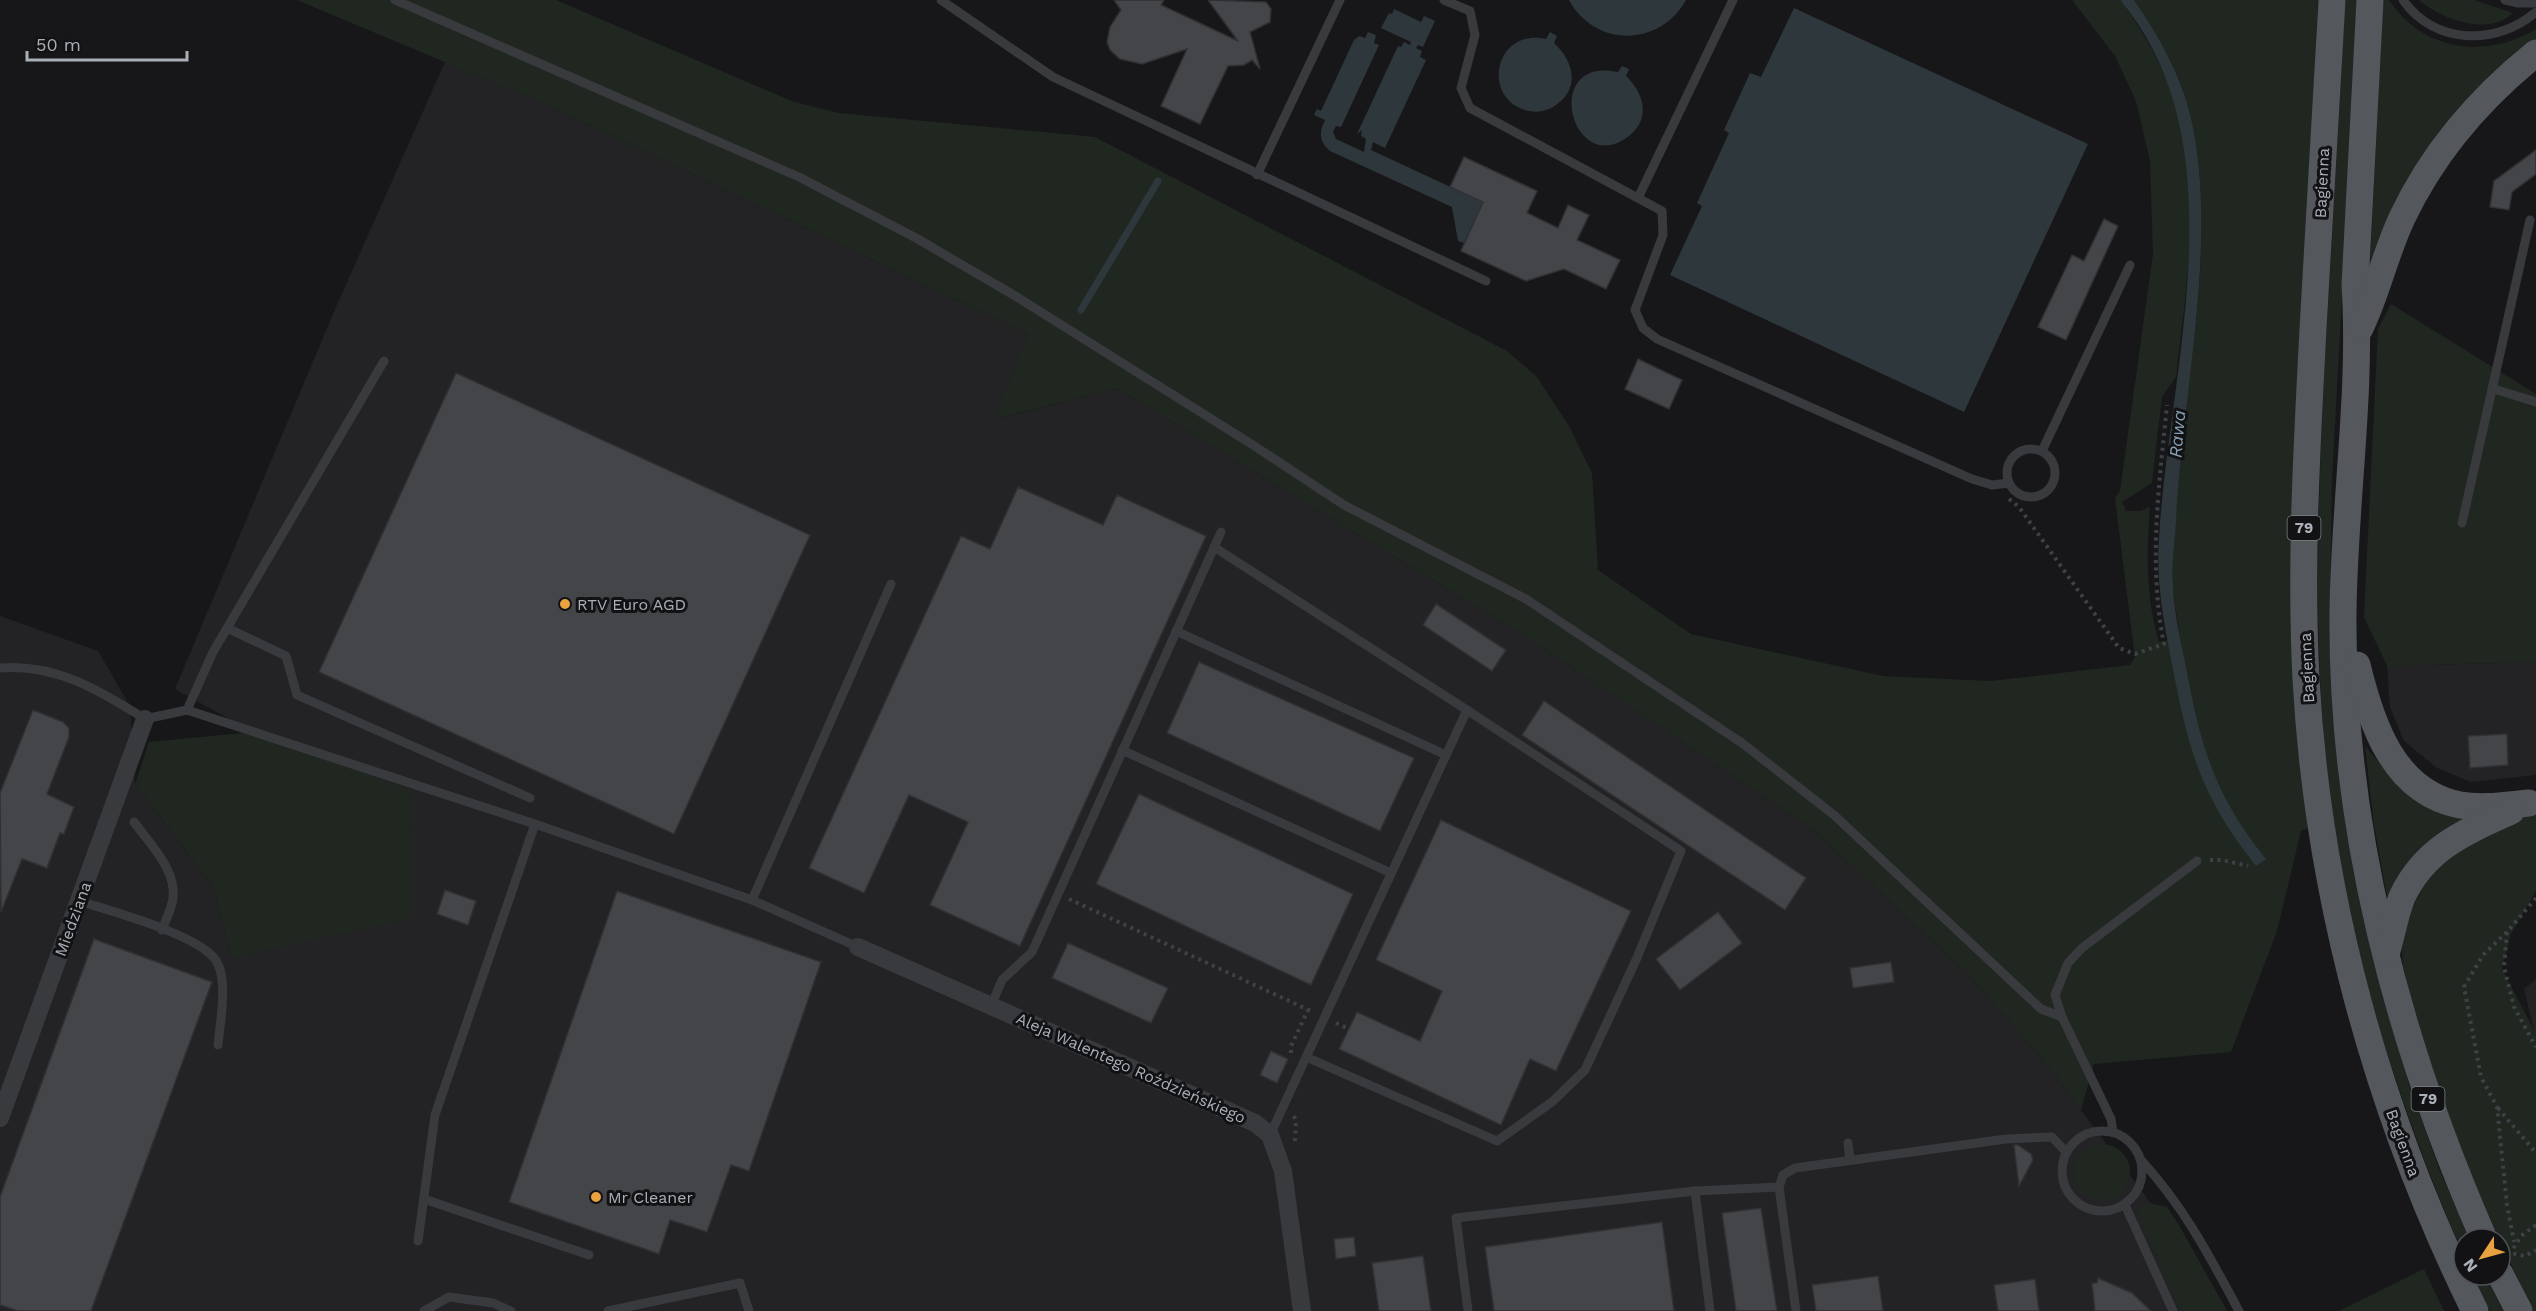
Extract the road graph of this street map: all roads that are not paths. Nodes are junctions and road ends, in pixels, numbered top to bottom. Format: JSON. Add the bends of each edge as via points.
{"nodes":[{"id":1,"x":395,"y":0,"type":"edge"},
{"id":2,"x":941,"y":0,"type":"edge"},
{"id":3,"x":1340,"y":0,"type":"edge"},
{"id":4,"x":1444,"y":0,"type":"edge"},
{"id":5,"x":1733,"y":0,"type":"edge"},
{"id":6,"x":2332,"y":0,"type":"edge"},
{"id":7,"x":2370,"y":0,"type":"edge"},
{"id":8,"x":2403,"y":0,"type":"edge"},
{"id":9,"x":2505,"y":0,"type":"edge"},
{"id":10,"x":2536,"y":3,"type":"edge"},
{"id":11,"x":2536,"y":12,"type":"edge"},
{"id":12,"x":2536,"y":53,"type":"edge"},
{"id":13,"x":1257,"y":174,"type":"junction"},
{"id":14,"x":1638,"y":198,"type":"junction"},
{"id":15,"x":2530,"y":220,"type":"dead end"},
{"id":16,"x":2130,"y":265,"type":"dead end"},
{"id":17,"x":1486,"y":281,"type":"dead end"},
{"id":18,"x":2358,"y":332,"type":"junction"},
{"id":19,"x":384,"y":361,"type":"dead end"},
{"id":20,"x":2494,"y":389,"type":"junction"},
{"id":21,"x":2536,"y":402,"type":"edge"},
{"id":22,"x":2042,"y":451,"type":"junction"},
{"id":23,"x":2009,"y":483,"type":"junction"},
{"id":24,"x":2462,"y":523,"type":"dead end"},
{"id":25,"x":1221,"y":532,"type":"dead end"},
{"id":26,"x":1214,"y":547,"type":"junction"},
{"id":27,"x":891,"y":584,"type":"dead end"},
{"id":28,"x":2343,"y":613,"type":"junction"},
{"id":29,"x":227,"y":628,"type":"junction"},
{"id":30,"x":1176,"y":631,"type":"junction"},
{"id":31,"x":0,"y":668,"type":"edge"},
{"id":32,"x":187,"y":710,"type":"junction"},
{"id":33,"x":1467,"y":711,"type":"junction"},
{"id":34,"x":145,"y":719,"type":"junction"},
{"id":35,"x":1122,"y":750,"type":"junction"},
{"id":36,"x":1446,"y":755,"type":"junction"},
{"id":37,"x":530,"y":798,"type":"dead end"},
{"id":38,"x":2533,"y":801,"type":"edge"},
{"id":39,"x":134,"y":822,"type":"dead end"},
{"id":40,"x":535,"y":824,"type":"junction"},
{"id":41,"x":2197,"y":861,"type":"road end"},
{"id":42,"x":1391,"y":873,"type":"junction"},
{"id":43,"x":753,"y":900,"type":"junction"},
{"id":44,"x":79,"y":901,"type":"junction"},
{"id":45,"x":162,"y":930,"type":"junction"},
{"id":46,"x":858,"y":947,"type":"joint"},
{"id":47,"x":2386,"y":955,"type":"junction"},
{"id":48,"x":992,"y":1006,"type":"junction"},
{"id":49,"x":2062,"y":1017,"type":"junction"},
{"id":50,"x":218,"y":1045,"type":"dead end"},
{"id":51,"x":1306,"y":1057,"type":"junction"},
{"id":52,"x":0,"y":1118,"type":"edge"},
{"id":53,"x":2112,"y":1132,"type":"junction"},
{"id":54,"x":1270,"y":1136,"type":"junction"},
{"id":55,"x":1848,"y":1143,"type":"dead end"},
{"id":56,"x":2066,"y":1152,"type":"junction"},
{"id":57,"x":1850,"y":1160,"type":"junction"},
{"id":58,"x":2141,"y":1160,"type":"junction"},
{"id":59,"x":1779,"y":1187,"type":"junction"},
{"id":60,"x":1695,"y":1191,"type":"junction"},
{"id":61,"x":424,"y":1198,"type":"junction"},
{"id":62,"x":2125,"y":1205,"type":"junction"},
{"id":63,"x":2479,"y":1227,"type":"edge"},
{"id":64,"x":418,"y":1241,"type":"dead end"},
{"id":65,"x":589,"y":1255,"type":"dead end"},
{"id":66,"x":2507,"y":1287,"type":"edge"},
{"id":67,"x":424,"y":1311,"type":"edge"},
{"id":68,"x":511,"y":1311,"type":"edge"},
{"id":69,"x":608,"y":1311,"type":"edge"},
{"id":70,"x":749,"y":1311,"type":"edge"},
{"id":71,"x":1302,"y":1311,"type":"edge"},
{"id":72,"x":1468,"y":1311,"type":"edge"},
{"id":73,"x":1710,"y":1311,"type":"edge"},
{"id":74,"x":1796,"y":1311,"type":"edge"},
{"id":75,"x":2173,"y":1311,"type":"edge"},
{"id":76,"x":2239,"y":1311,"type":"edge"},
{"id":77,"x":2475,"y":1311,"type":"edge"},
{"id":78,"x":2519,"y":1311,"type":"edge"}],
"edges":[{"from":1,"to":49,"type":"lane","via":[[799,177],[906,233],[1017,297],[1344,505],[1526,599],[1751,750],[1834,815],[2041,1009]]},
{"from":2,"to":13,"type":"lane","via":[[1053,77]]},
{"from":3,"to":13,"type":"lane"},
{"from":4,"to":14,"type":"lane","via":[[1470,11],[1475,35],[1461,88],[1470,108]]},
{"from":5,"to":14,"type":"lane"},
{"from":6,"to":77,"type":"main road","name":"Bagienna","number":"79","via":[[2305,493],[2304,636],[2314,770],[2340,924],[2372,1051],[2416,1179]]},
{"from":7,"to":18,"type":"main road","number":"79","via":[[2355,285]]},
{"from":8,"to":11,"type":"lane","via":[[2438,31],[2468,37],[2498,33],[2523,24]]},
{"from":9,"to":10,"type":"lane"},
{"from":12,"to":18,"type":"main road","via":[[2484,99],[2431,166],[2402,218]]},
{"from":13,"to":17,"type":"lane"},
{"from":14,"to":23,"type":"lane","via":[[1662,211],[1663,235],[1635,310],[1643,328],[1657,339],[1972,479]]},
{"from":15,"to":20,"type":"lane"},
{"from":16,"to":22,"type":"lane"},
{"from":18,"to":28,"type":"main road","number":"79"},
{"from":19,"to":29,"type":"lane"},
{"from":20,"to":21,"type":"lane"},
{"from":20,"to":24,"type":"lane"},
{"from":22,"to":23,"type":"lane","via":[[2025,449],[2012,458],[2008,466]]},
{"from":22,"to":23,"type":"lane","via":[[2056,471],[2045,493],[2020,495]]},
{"from":25,"to":26,"type":"lane"},
{"from":26,"to":30,"type":"lane"},
{"from":26,"to":33,"type":"lane"},
{"from":27,"to":43,"type":"lane"},
{"from":28,"to":38,"type":"main road","via":[[2368,712],[2383,745],[2405,775],[2430,793],[2459,805],[2486,807]]},
{"from":28,"to":47,"type":"main road","number":"79","via":[[2352,767]]},
{"from":29,"to":32,"type":"lane"},
{"from":29,"to":37,"type":"lane","via":[[286,656],[297,695]]},
{"from":30,"to":35,"type":"lane"},
{"from":30,"to":36,"type":"lane"},
{"from":31,"to":34,"type":"lane","via":[[17,667],[64,676],[98,689]]},
{"from":32,"to":34,"type":"lane"},
{"from":32,"to":40,"type":"lane"},
{"from":33,"to":36,"type":"lane"},
{"from":33,"to":51,"type":"lane","via":[[1681,851],[1585,1070],[1552,1102],[1497,1141]]},
{"from":34,"to":44,"type":"street","name":"Miedziana"},
{"from":35,"to":42,"type":"lane"},
{"from":35,"to":48,"type":"lane","via":[[1032,951],[1002,980]]},
{"from":36,"to":42,"type":"lane"},
{"from":38,"to":47,"type":"main road","via":[[2453,837],[2426,862],[2402,897]]},
{"from":39,"to":45,"type":"lane","via":[[173,882],[173,900]]},
{"from":40,"to":43,"type":"lane"},
{"from":40,"to":61,"type":"lane","via":[[435,1115]]},
{"from":41,"to":49,"type":"lane","via":[[2082,948],[2068,963],[2055,995]]},
{"from":42,"to":51,"type":"lane"},
{"from":43,"to":46,"type":"lane"},
{"from":44,"to":45,"type":"lane"},
{"from":44,"to":52,"type":"street","name":"Miedziana"},
{"from":45,"to":50,"type":"lane","via":[[196,944],[215,959],[223,986]]},
{"from":46,"to":48,"type":"street","name":"Aleja Walentego Roździeńskiego"},
{"from":47,"to":63,"type":"main road","number":"79","via":[[2444,1145]]},
{"from":48,"to":54,"type":"street","name":"Aleja Walentego Roździeńskiego","via":[[1255,1123]]},
{"from":49,"to":53,"type":"lane","via":[[2111,1119]]},
{"from":51,"to":54,"type":"lane"},
{"from":53,"to":56,"type":"lane","via":[[2086,1134]]},
{"from":53,"to":58,"type":"lane","via":[[2125,1138]]},
{"from":54,"to":71,"type":"street","via":[[1283,1171]]},
{"from":55,"to":57,"type":"lane"},
{"from":56,"to":57,"type":"lane","via":[[2052,1137]]},
{"from":56,"to":62,"type":"lane","via":[[2062,1178],[2074,1201],[2099,1212]]},
{"from":57,"to":59,"type":"lane","via":[[1795,1168],[1783,1175]]},
{"from":58,"to":62,"type":"lane","via":[[2140,1185]]},
{"from":58,"to":76,"type":"lane","via":[[2171,1193],[2200,1237]]},
{"from":59,"to":60,"type":"lane"},
{"from":59,"to":74,"type":"lane"},
{"from":60,"to":72,"type":"lane","via":[[1455,1218]]},
{"from":60,"to":73,"type":"lane"},
{"from":61,"to":64,"type":"lane"},
{"from":61,"to":65,"type":"lane"},
{"from":62,"to":75,"type":"lane"},
{"from":66,"to":78,"type":"main road"},
{"from":67,"to":68,"type":"lane","via":[[449,1298],[493,1303]]},
{"from":69,"to":70,"type":"lane","via":[[740,1283]]}]}
